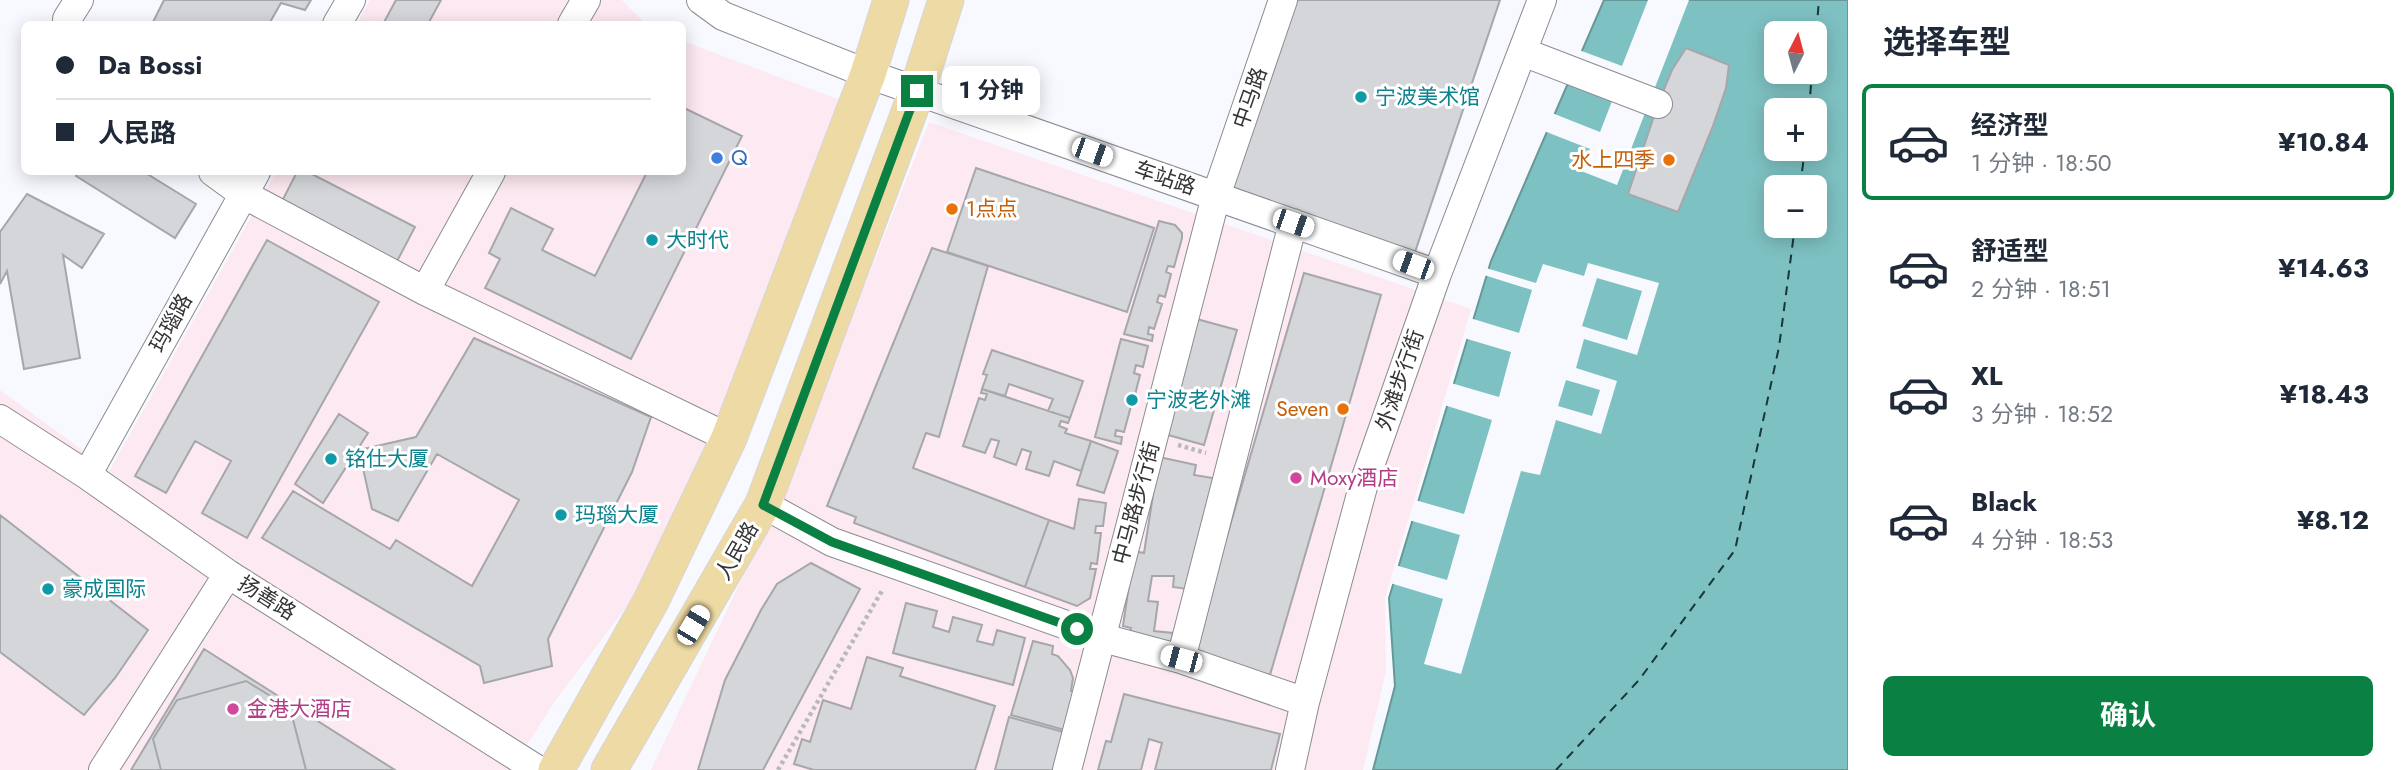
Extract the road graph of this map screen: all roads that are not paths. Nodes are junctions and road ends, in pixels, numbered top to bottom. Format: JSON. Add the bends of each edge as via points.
{"nodes":[{"id":1,"x":79,"y":0,"type":"edge"},
{"id":2,"x":351,"y":0,"type":"edge"},
{"id":3,"x":586,"y":0,"type":"edge"},
{"id":4,"x":701,"y":0,"type":"edge"},
{"id":5,"x":891,"y":0,"type":"edge"},
{"id":6,"x":946,"y":0,"type":"edge"},
{"id":7,"x":1283,"y":0,"type":"edge"},
{"id":8,"x":1542,"y":0,"type":"edge"},
{"id":9,"x":67,"y":21,"type":"edge"},
{"id":10,"x":339,"y":21,"type":"edge"},
{"id":11,"x":574,"y":21,"type":"edge"},
{"id":12,"x":1523,"y":51,"type":"junction"},
{"id":13,"x":868,"y":74,"type":"junction"},
{"id":14,"x":917,"y":91,"type":"junction"},
{"id":15,"x":1658,"y":104,"type":"dead end"},
{"id":16,"x":223,"y":175,"type":"edge"},
{"id":17,"x":489,"y":175,"type":"edge"},
{"id":18,"x":249,"y":183,"type":"edge"},
{"id":19,"x":1216,"y":196,"type":"junction"},
{"id":20,"x":1293,"y":223,"type":"junction"},
{"id":21,"x":1437,"y":274,"type":"junction"},
{"id":22,"x":425,"y":291,"type":"junction"},
{"id":23,"x":0,"y":419,"type":"edge"},
{"id":24,"x":729,"y":438,"type":"junction"},
{"id":25,"x":87,"y":475,"type":"junction"},
{"id":26,"x":763,"y":505,"type":"junction"},
{"id":27,"x":228,"y":574,"type":"junction"},
{"id":28,"x":1102,"y":638,"type":"junction"},
{"id":29,"x":1181,"y":659,"type":"junction"},
{"id":30,"x":1305,"y":702,"type":"junction"},
{"id":31,"x":103,"y":770,"type":"edge"},
{"id":32,"x":538,"y":770,"type":"edge"},
{"id":33,"x":556,"y":770,"type":"edge"},
{"id":34,"x":609,"y":770,"type":"edge"},
{"id":35,"x":1067,"y":770,"type":"edge"},
{"id":36,"x":1290,"y":770,"type":"edge"}],
"edges":[{"from":1,"to":9,"type":"street"},
{"from":2,"to":10,"type":"street"},
{"from":3,"to":11,"type":"street"},
{"from":4,"to":13,"type":"street","name":"车站路","via":[[723,16]]},
{"from":5,"to":13,"type":"main road"},
{"from":6,"to":14,"type":"main road","name":"人民路"},
{"from":7,"to":19,"type":"street","name":"中马路"},
{"from":8,"to":12,"type":"street","name":"外滩步行街"},
{"from":12,"to":15,"type":"street"},
{"from":12,"to":21,"type":"street","name":"外滩步行街"},
{"from":13,"to":14,"type":"street","name":"车站路"},
{"from":13,"to":24,"type":"main road"},
{"from":14,"to":19,"type":"street","name":"车站路"},
{"from":14,"to":26,"type":"main road","name":"人民路"},
{"from":16,"to":18,"type":"street"},
{"from":17,"to":22,"type":"street"},
{"from":18,"to":22,"type":"street"},
{"from":18,"to":25,"type":"street","name":"玛瑙路"},
{"from":19,"to":20,"type":"street","name":"车站路"},
{"from":19,"to":28,"type":"street","name":"中马路步行街"},
{"from":20,"to":21,"type":"street","name":"车站路"},
{"from":20,"to":29,"type":"street"},
{"from":21,"to":30,"type":"street","name":"外滩步行街","via":[[1364,483]]},
{"from":22,"to":24,"type":"street"},
{"from":23,"to":25,"type":"street","name":"扬善路"},
{"from":24,"to":33,"type":"main road","via":[[651,601]]},
{"from":25,"to":27,"type":"street","name":"扬善路"},
{"from":26,"to":28,"type":"street","via":[[832,542]]},
{"from":26,"to":34,"type":"main road","name":"人民路"},
{"from":27,"to":31,"type":"street"},
{"from":27,"to":32,"type":"street","name":"扬善路"},
{"from":28,"to":29,"type":"street"},
{"from":28,"to":35,"type":"street","name":"中马路步行街"},
{"from":29,"to":30,"type":"street"},
{"from":30,"to":36,"type":"street","name":"外滩步行街"}]}
